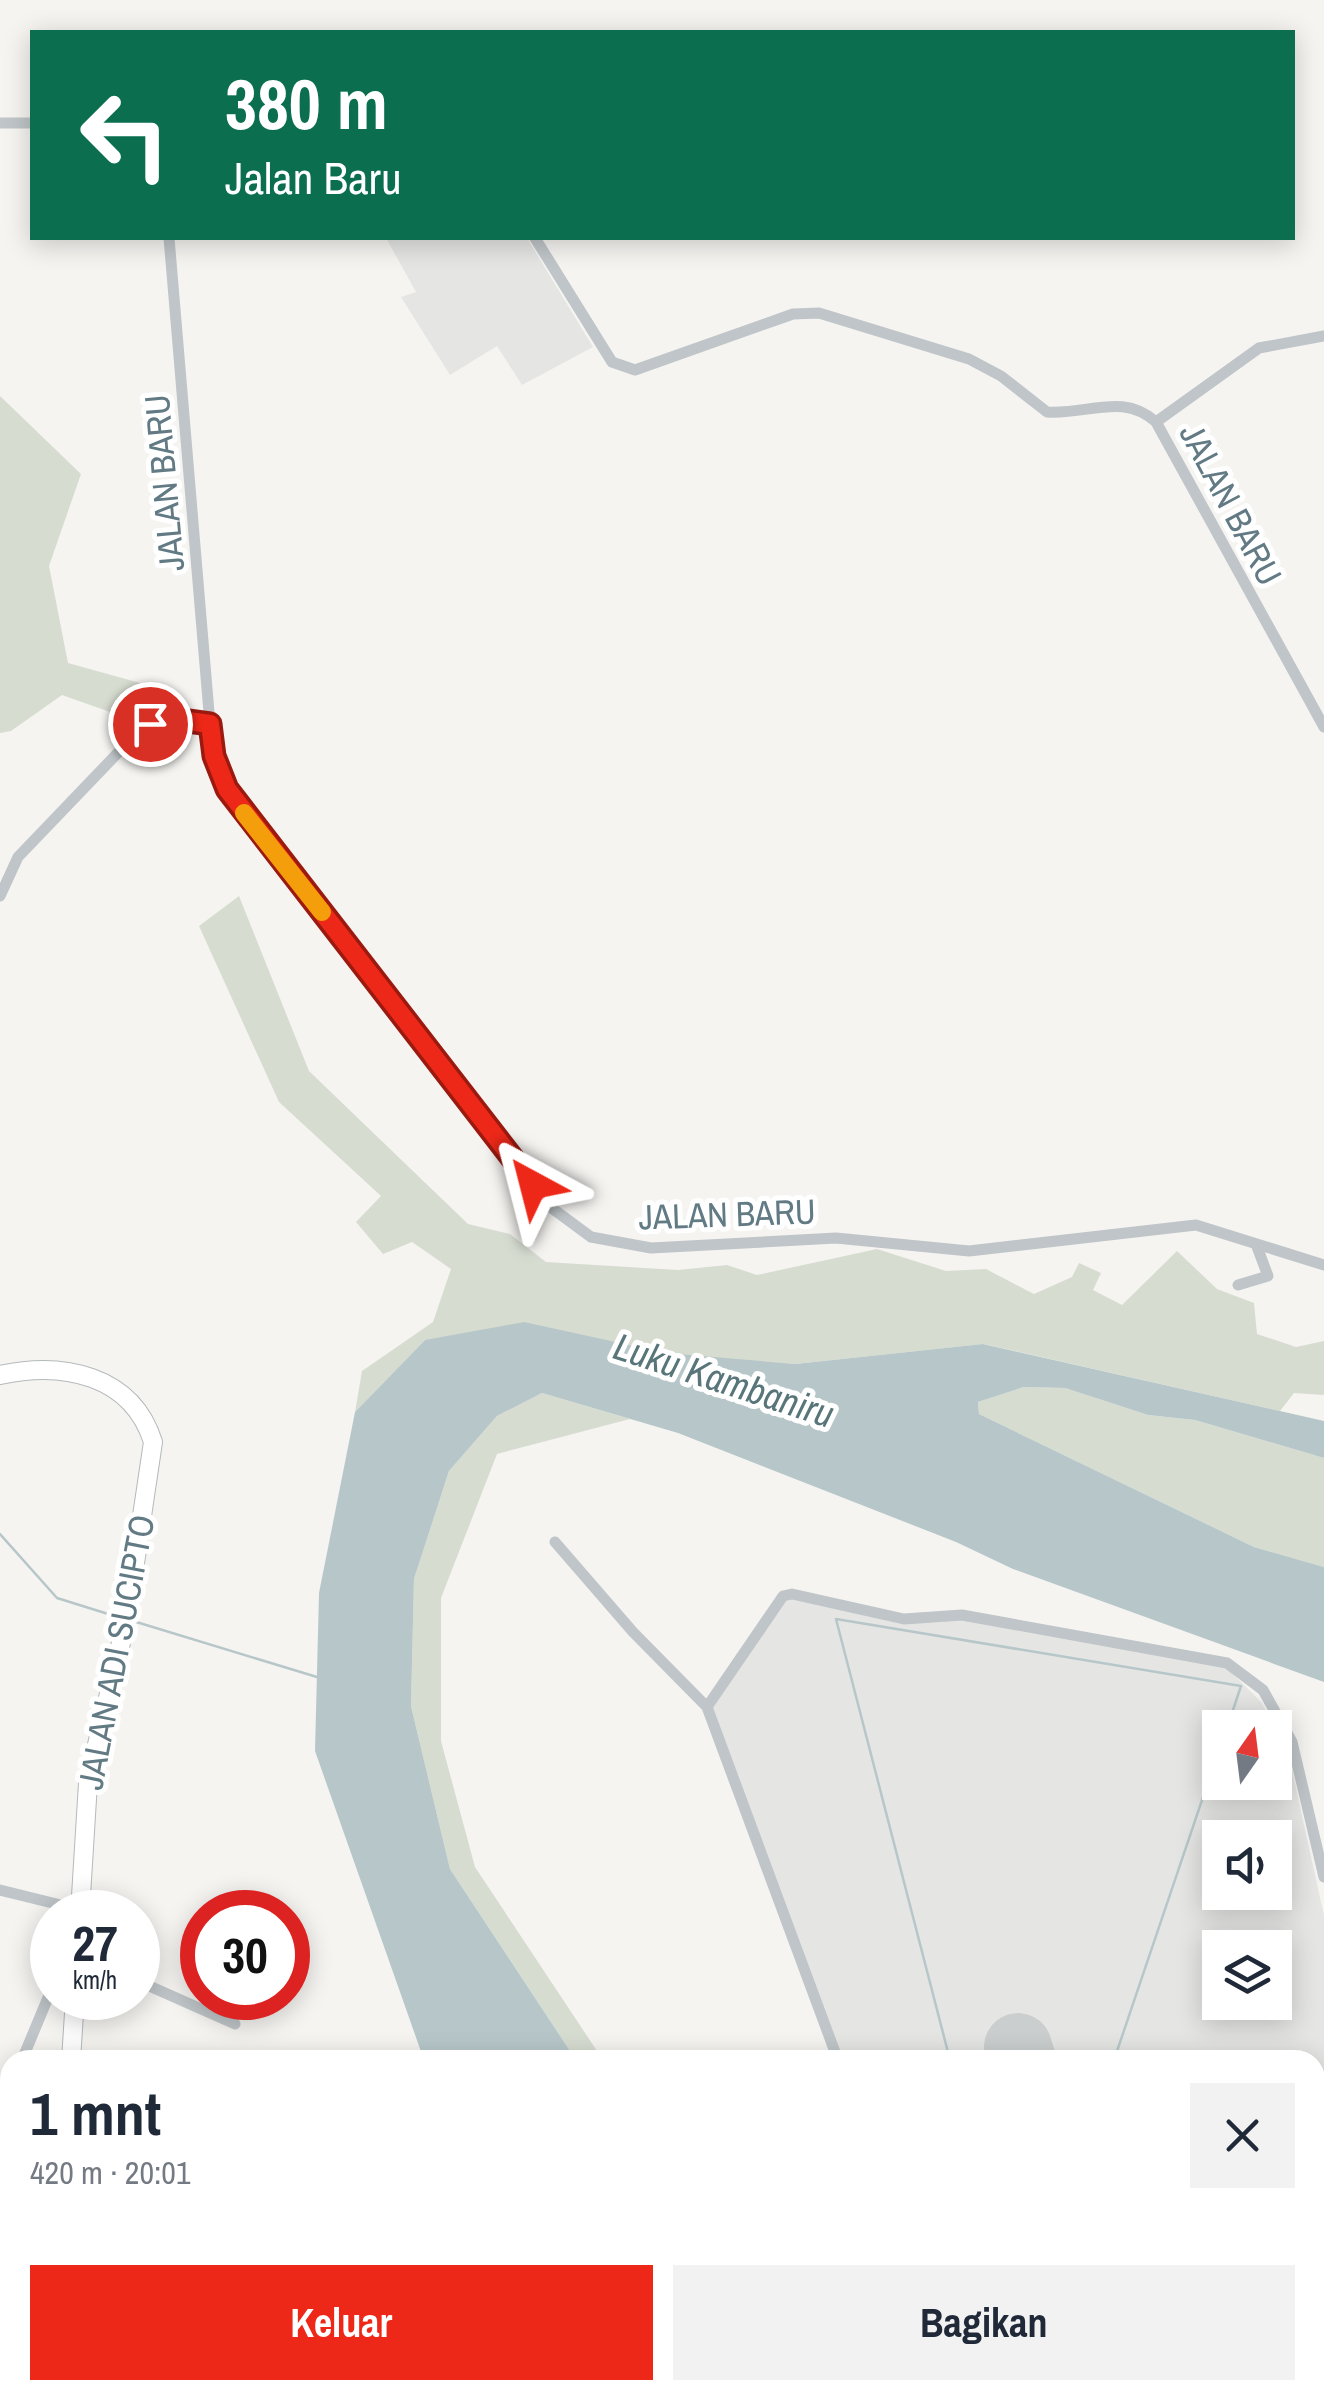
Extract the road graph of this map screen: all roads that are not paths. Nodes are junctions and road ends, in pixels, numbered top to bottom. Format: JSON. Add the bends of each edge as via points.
{"nodes":[{"id":1,"x":0,"y":123,"type":"edge"},
{"id":2,"x":30,"y":123,"type":"edge"},
{"id":3,"x":169,"y":240,"type":"edge"},
{"id":4,"x":536,"y":240,"type":"edge"},
{"id":5,"x":1324,"y":336,"type":"edge"},
{"id":6,"x":1156,"y":422,"type":"junction"},
{"id":7,"x":210,"y":724,"type":"junction"},
{"id":8,"x":1324,"y":726,"type":"edge"},
{"id":9,"x":0,"y":896,"type":"edge"},
{"id":10,"x":1256,"y":1244,"type":"junction"},
{"id":11,"x":1324,"y":1265,"type":"edge"},
{"id":12,"x":1238,"y":1285,"type":"dead end"},
{"id":13,"x":0,"y":1375,"type":"edge"},
{"id":14,"x":556,"y":1542,"type":"dead end"},
{"id":15,"x":707,"y":1707,"type":"junction"},
{"id":16,"x":1324,"y":1876,"type":"edge"},
{"id":17,"x":0,"y":1890,"type":"edge"},
{"id":18,"x":81,"y":1890,"type":"edge"},
{"id":19,"x":30,"y":1898,"type":"edge"},
{"id":20,"x":160,"y":1990,"type":"edge"},
{"id":21,"x":39,"y":2020,"type":"edge"},
{"id":22,"x":74,"y":2020,"type":"edge"},
{"id":23,"x":236,"y":2024,"type":"dead end"},
{"id":24,"x":26,"y":2050,"type":"edge"},
{"id":25,"x":72,"y":2050,"type":"edge"},
{"id":26,"x":834,"y":2050,"type":"edge"}],
"edges":[{"from":1,"to":2,"type":"street"},
{"from":3,"to":7,"type":"street","name":"JALAN BARU"},
{"from":4,"to":6,"type":"street","via":[[612,362],[624,369],[793,314],[819,313],[969,358],[1046,412],[1122,403]]},
{"from":5,"to":6,"type":"street","name":"JALAN BARU","via":[[1259,348]]},
{"from":6,"to":8,"type":"street","name":"JALAN BARU"},
{"from":7,"to":9,"type":"street","via":[[166,718],[134,736],[28,845]]},
{"from":7,"to":10,"type":"street","name":"JALAN BARU","via":[[218,773],[250,821],[549,1206],[591,1237],[675,1250],[836,1238],[969,1251],[1196,1225]]},
{"from":10,"to":11,"type":"street","name":"JALAN BARU"},
{"from":10,"to":12,"type":"street","via":[[1268,1276]]},
{"from":13,"to":18,"type":"highway","name":"JALAN ADI SUCIPTO","via":[[75,1372],[130,1398],[147,1424],[154,1456],[125,1625],[88,1783]]},
{"from":14,"to":15,"type":"street"},
{"from":15,"to":16,"type":"street","via":[[774,1606],[792,1594],[904,1619],[962,1615],[1221,1660],[1262,1690],[1292,1742]]},
{"from":15,"to":26,"type":"street"},
{"from":17,"to":19,"type":"street"},
{"from":20,"to":23,"type":"street"},
{"from":21,"to":24,"type":"street"},
{"from":22,"to":25,"type":"highway"}]}
